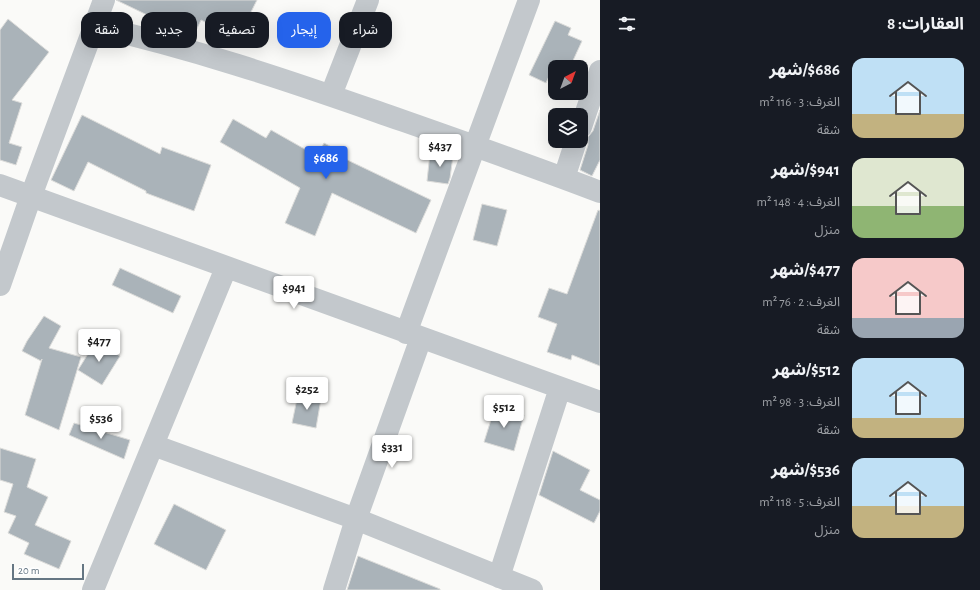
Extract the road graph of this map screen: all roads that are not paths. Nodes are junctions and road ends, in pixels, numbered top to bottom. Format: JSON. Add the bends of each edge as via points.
{"nodes":[{"id":1,"x":104,"y":0,"type":"edge"},
{"id":2,"x":368,"y":0,"type":"edge"},
{"id":3,"x":529,"y":0,"type":"edge"},
{"id":4,"x":99,"y":12,"type":"edge"},
{"id":5,"x":133,"y":35,"type":"edge"},
{"id":6,"x":86,"y":48,"type":"edge"},
{"id":7,"x":600,"y":71,"type":"edge"},
{"id":8,"x":331,"y":95,"type":"junction"},
{"id":9,"x":587,"y":108,"type":"edge"},
{"id":10,"x":475,"y":146,"type":"junction"},
{"id":11,"x":574,"y":148,"type":"edge"},
{"id":12,"x":564,"y":178,"type":"junction"},
{"id":13,"x":0,"y":185,"type":"edge"},
{"id":14,"x":600,"y":192,"type":"edge"},
{"id":15,"x":31,"y":196,"type":"junction"},
{"id":16,"x":226,"y":268,"type":"junction"},
{"id":17,"x":0,"y":285,"type":"edge"},
{"id":18,"x":414,"y":336,"type":"junction"},
{"id":19,"x":560,"y":388,"type":"junction"},
{"id":20,"x":600,"y":402,"type":"edge"},
{"id":21,"x":152,"y":445,"type":"junction"},
{"id":22,"x":356,"y":519,"type":"junction"},
{"id":23,"x":499,"y":577,"type":"junction"},
{"id":24,"x":93,"y":590,"type":"edge"},
{"id":25,"x":334,"y":590,"type":"edge"},
{"id":26,"x":532,"y":590,"type":"edge"}],
"edges":[{"from":1,"to":4,"type":"street"},
{"from":2,"to":8,"type":"street"},
{"from":3,"to":10,"type":"street"},
{"from":5,"to":8,"type":"street","via":[[220,59]]},
{"from":6,"to":15,"type":"street"},
{"from":7,"to":9,"type":"street"},
{"from":8,"to":10,"type":"street"},
{"from":10,"to":12,"type":"street"},
{"from":10,"to":18,"type":"street"},
{"from":11,"to":12,"type":"street"},
{"from":12,"to":14,"type":"street"},
{"from":13,"to":15,"type":"street"},
{"from":15,"to":16,"type":"street"},
{"from":15,"to":17,"type":"street"},
{"from":16,"to":18,"type":"street"},
{"from":16,"to":21,"type":"street"},
{"from":18,"to":19,"type":"street"},
{"from":18,"to":22,"type":"street"},
{"from":19,"to":20,"type":"street"},
{"from":19,"to":23,"type":"street"},
{"from":21,"to":22,"type":"street"},
{"from":21,"to":24,"type":"street"},
{"from":22,"to":23,"type":"street"},
{"from":22,"to":25,"type":"street"},
{"from":23,"to":26,"type":"street"}]}
